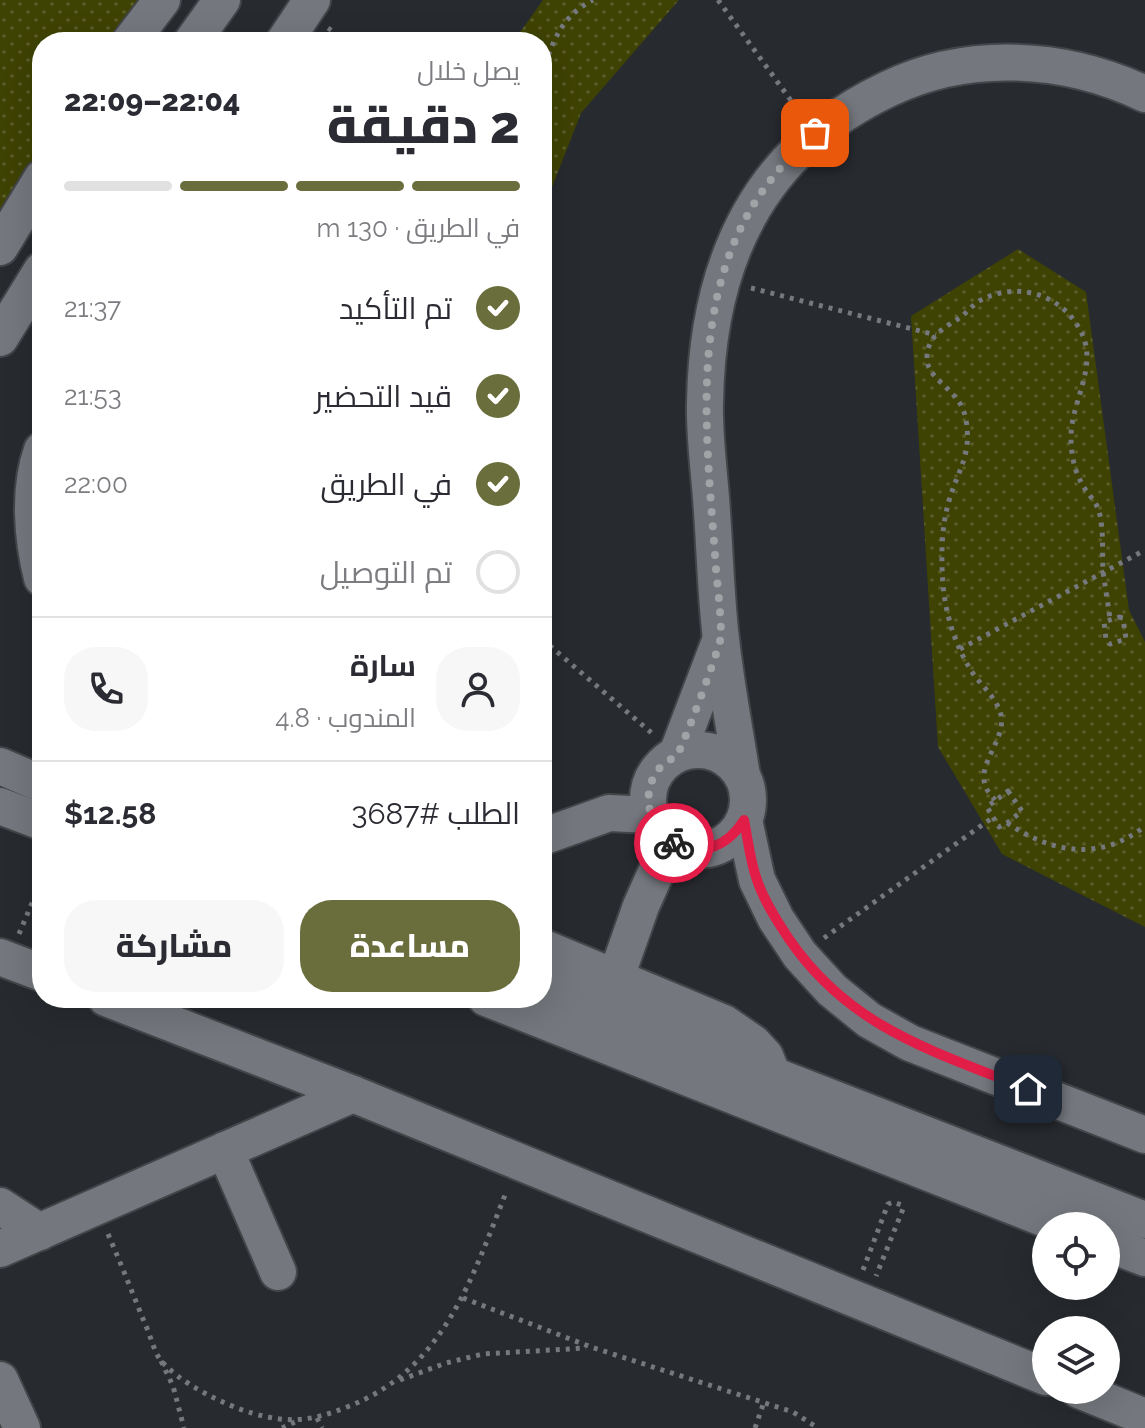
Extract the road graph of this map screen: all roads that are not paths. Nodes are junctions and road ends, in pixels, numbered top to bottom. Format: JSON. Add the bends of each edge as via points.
{"nodes":[{"id":1,"x":162,"y":0,"type":"edge"},
{"id":2,"x":222,"y":0,"type":"edge"},
{"id":3,"x":312,"y":0,"type":"edge"},
{"id":4,"x":138,"y":32,"type":"edge"},
{"id":5,"x":199,"y":32,"type":"edge"},
{"id":6,"x":291,"y":32,"type":"edge"},
{"id":7,"x":1145,"y":94,"type":"edge"},
{"id":8,"x":32,"y":194,"type":"edge"},
{"id":9,"x":0,"y":247,"type":"edge"},
{"id":10,"x":32,"y":286,"type":"edge"},
{"id":11,"x":0,"y":338,"type":"edge"},
{"id":12,"x":721,"y":639,"type":"junction"},
{"id":13,"x":672,"y":758,"type":"junction"},
{"id":14,"x":0,"y":766,"type":"edge"},
{"id":15,"x":742,"y":776,"type":"junction"},
{"id":16,"x":32,"y":780,"type":"edge"},
{"id":17,"x":0,"y":806,"type":"edge"},
{"id":18,"x":32,"y":818,"type":"edge"},
{"id":19,"x":744,"y":820,"type":"junction"},
{"id":20,"x":661,"y":828,"type":"junction"},
{"id":21,"x":552,"y":833,"type":"edge"},
{"id":22,"x":552,"y":957,"type":"edge"},
{"id":23,"x":4,"y":958,"type":"edge"},
{"id":24,"x":32,"y":969,"type":"edge"},
{"id":25,"x":552,"y":989,"type":"edge"},
{"id":26,"x":552,"y":1004,"type":"edge"},
{"id":27,"x":132,"y":1008,"type":"edge"},
{"id":28,"x":604,"y":1008,"type":"junction"},
{"id":29,"x":353,"y":1094,"type":"junction"},
{"id":30,"x":1145,"y":1135,"type":"edge"},
{"id":31,"x":225,"y":1150,"type":"junction"},
{"id":32,"x":0,"y":1206,"type":"edge"},
{"id":33,"x":1034,"y":1212,"type":"edge"},
{"id":34,"x":1145,"y":1220,"type":"edge"},
{"id":35,"x":40,"y":1232,"type":"junction"},
{"id":36,"x":1120,"y":1248,"type":"edge"},
{"id":37,"x":0,"y":1249,"type":"edge"},
{"id":38,"x":1145,"y":1258,"type":"edge"},
{"id":39,"x":278,"y":1272,"type":"dead end"},
{"id":40,"x":1032,"y":1371,"type":"edge"},
{"id":41,"x":0,"y":1380,"type":"edge"},
{"id":42,"x":1113,"y":1404,"type":"edge"},
{"id":43,"x":1145,"y":1417,"type":"edge"},
{"id":44,"x":22,"y":1428,"type":"edge"}],
"edges":[{"from":1,"to":4,"type":"street"},
{"from":2,"to":5,"type":"street"},
{"from":3,"to":6,"type":"street"},
{"from":7,"to":12,"type":"street","via":[[1114,79],[1061,66],[1006,61],[952,68],[903,82],[857,104],[815,133],[772,177],[740,229],[721,281],[709,342],[705,405]]},
{"from":8,"to":9,"type":"street"},
{"from":10,"to":11,"type":"street"},
{"from":12,"to":13,"type":"street"},
{"from":12,"to":15,"type":"street"},
{"from":13,"to":15,"type":"street","via":[[707,750],[721,755]]},
{"from":13,"to":20,"type":"street","via":[[650,785],[648,800]]},
{"from":14,"to":16,"type":"street"},
{"from":15,"to":19,"type":"street","via":[[748,791]]},
{"from":17,"to":18,"type":"street"},
{"from":19,"to":20,"type":"street","via":[[728,840],[706,849],[693,850]]},
{"from":19,"to":30,"type":"street","via":[[757,880],[776,919],[800,955],[869,1020],[910,1043]]},
{"from":20,"to":21,"type":"street","via":[[609,813]]},
{"from":20,"to":28,"type":"street","via":[[641,906]]},
{"from":22,"to":28,"type":"street"},
{"from":23,"to":24,"type":"street"},
{"from":25,"to":28,"type":"street"},
{"from":26,"to":28,"type":"street"},
{"from":27,"to":29,"type":"street"},
{"from":28,"to":33,"type":"street"},
{"from":28,"to":34,"type":"street"},
{"from":29,"to":31,"type":"street"},
{"from":29,"to":40,"type":"street"},
{"from":31,"to":35,"type":"street"},
{"from":31,"to":39,"type":"street"},
{"from":32,"to":35,"type":"street"},
{"from":35,"to":37,"type":"street"},
{"from":36,"to":38,"type":"street"},
{"from":41,"to":44,"type":"street"},
{"from":42,"to":43,"type":"street"}]}
